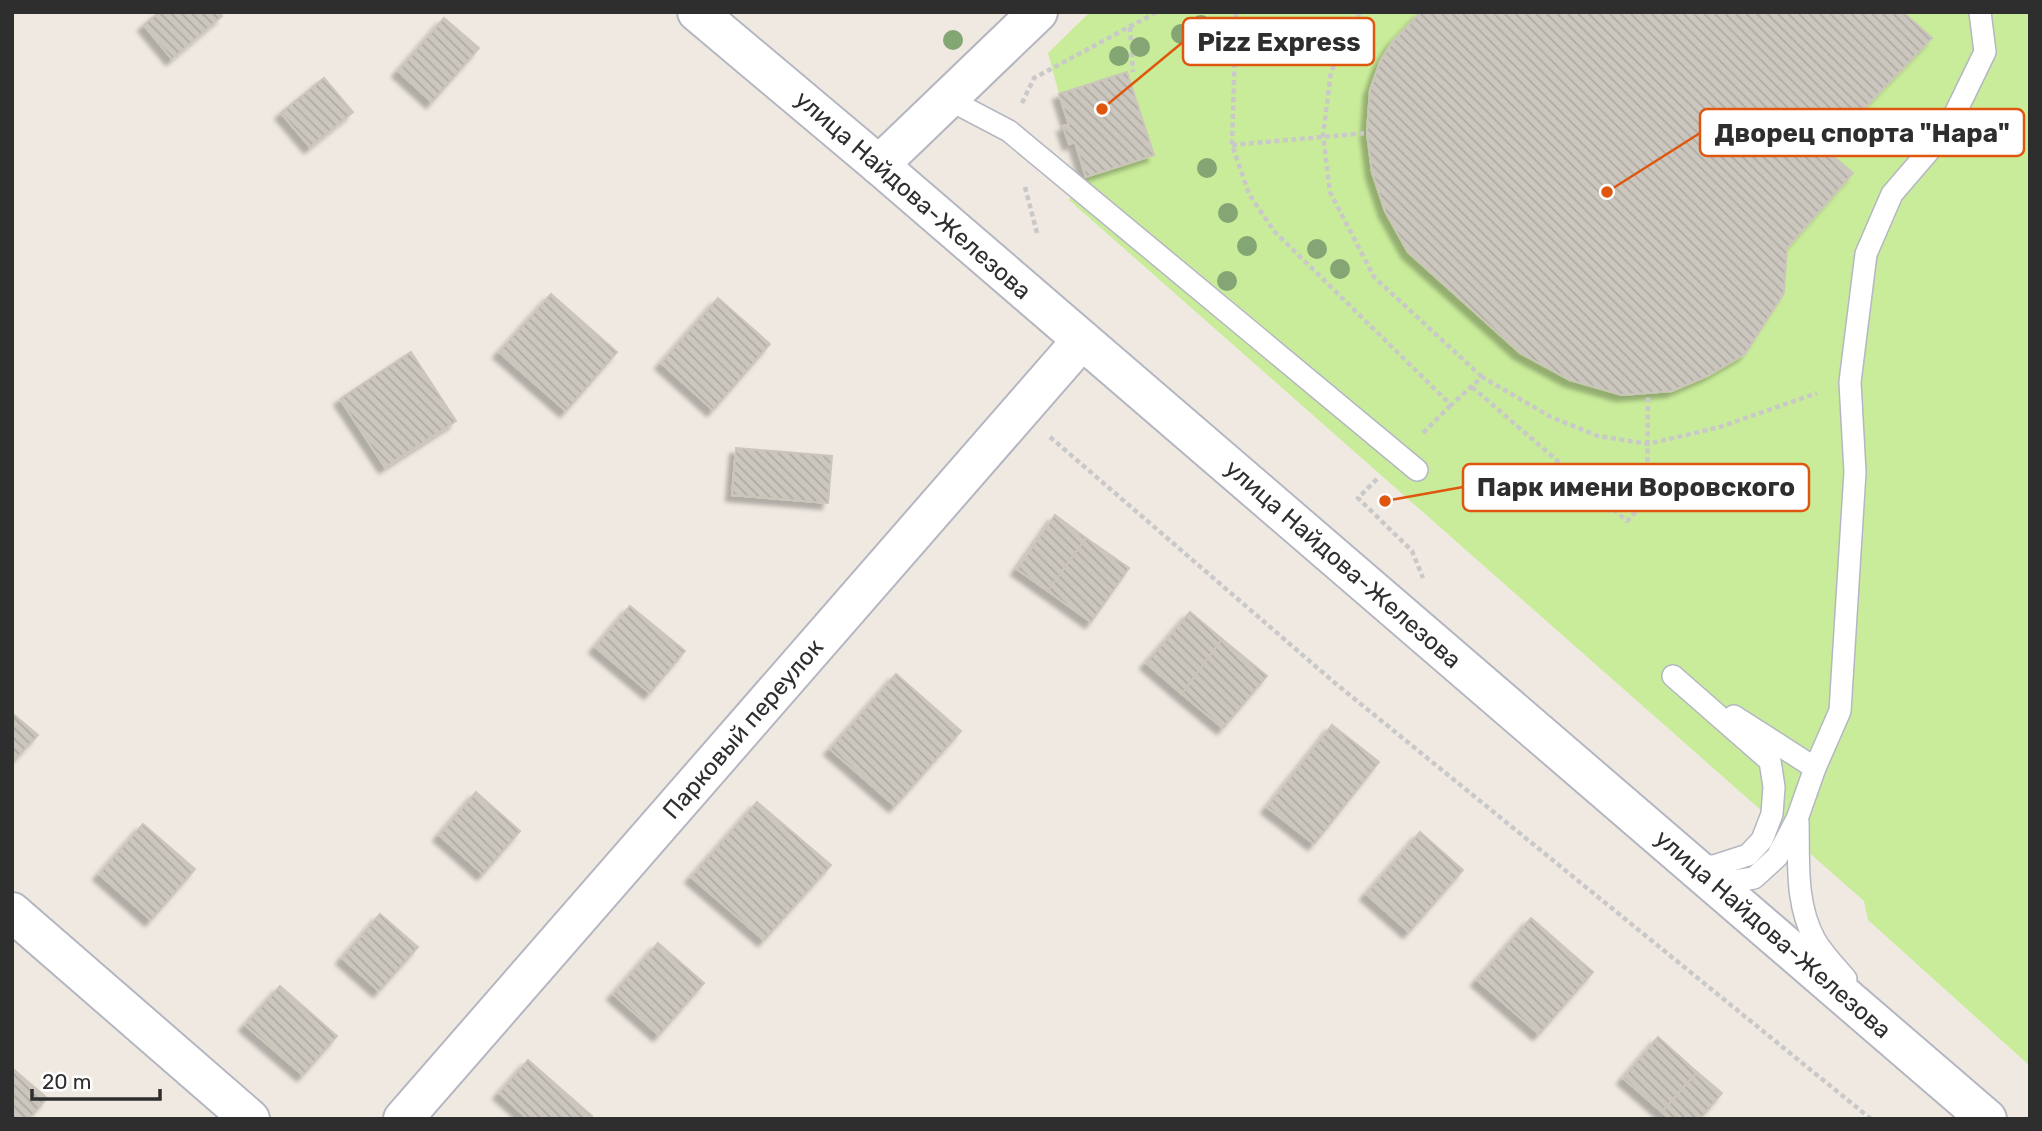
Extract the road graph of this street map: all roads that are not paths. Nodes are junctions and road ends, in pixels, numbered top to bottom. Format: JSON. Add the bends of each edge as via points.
{"nodes":[{"id":1,"x":697,"y":12,"type":"edge"},
{"id":2,"x":1038,"y":12,"type":"edge"},
{"id":3,"x":1980,"y":12,"type":"edge"},
{"id":4,"x":948,"y":99,"type":"junction"},
{"id":5,"x":879,"y":165,"type":"junction"},
{"id":6,"x":1082,"y":340,"type":"junction"},
{"id":7,"x":1416,"y":470,"type":"dead end"},
{"id":8,"x":1815,"y":768,"type":"junction"},
{"id":9,"x":1797,"y":819,"type":"junction"},
{"id":10,"x":1692,"y":866,"type":"junction"},
{"id":11,"x":12,"y":912,"type":"edge"},
{"id":12,"x":1935,"y":1074,"type":"junction"},
{"id":13,"x":250,"y":1119,"type":"edge"},
{"id":14,"x":403,"y":1119,"type":"edge"},
{"id":15,"x":1987,"y":1119,"type":"edge"}],
"edges":[{"from":1,"to":5,"type":"main road","name":"улица Найдова-Железова"},
{"from":2,"to":4,"type":"main road"},
{"from":3,"to":8,"type":"lane","via":[[1985,52],[1948,130],[1892,194],[1866,254],[1850,382],[1855,472],[1840,711]]},
{"from":4,"to":5,"type":"main road"},
{"from":4,"to":7,"type":"lane","via":[[1009,131]]},
{"from":5,"to":6,"type":"main road","name":"улица Найдова-Железова"},
{"from":6,"to":10,"type":"main road","name":"улица Найдова-Железова"},
{"from":6,"to":14,"type":"main road","name":"Парковый переулок"},
{"from":8,"to":9,"type":"lane"},
{"from":8,"to":10,"type":"lane","via":[[1673,676],[1770,761],[1774,787],[1772,814],[1762,840],[1748,855],[1714,866]]},
{"from":9,"to":10,"type":"lane","via":[[1777,857],[1754,878],[1715,880]]},
{"from":9,"to":12,"type":"lane","via":[[1799,888],[1816,941],[1896,1038]]},
{"from":10,"to":12,"type":"main road","name":"улица Найдова-Железова"},
{"from":11,"to":13,"type":"main road"},
{"from":12,"to":15,"type":"main road","name":"улица Найдова-Железова"}]}
